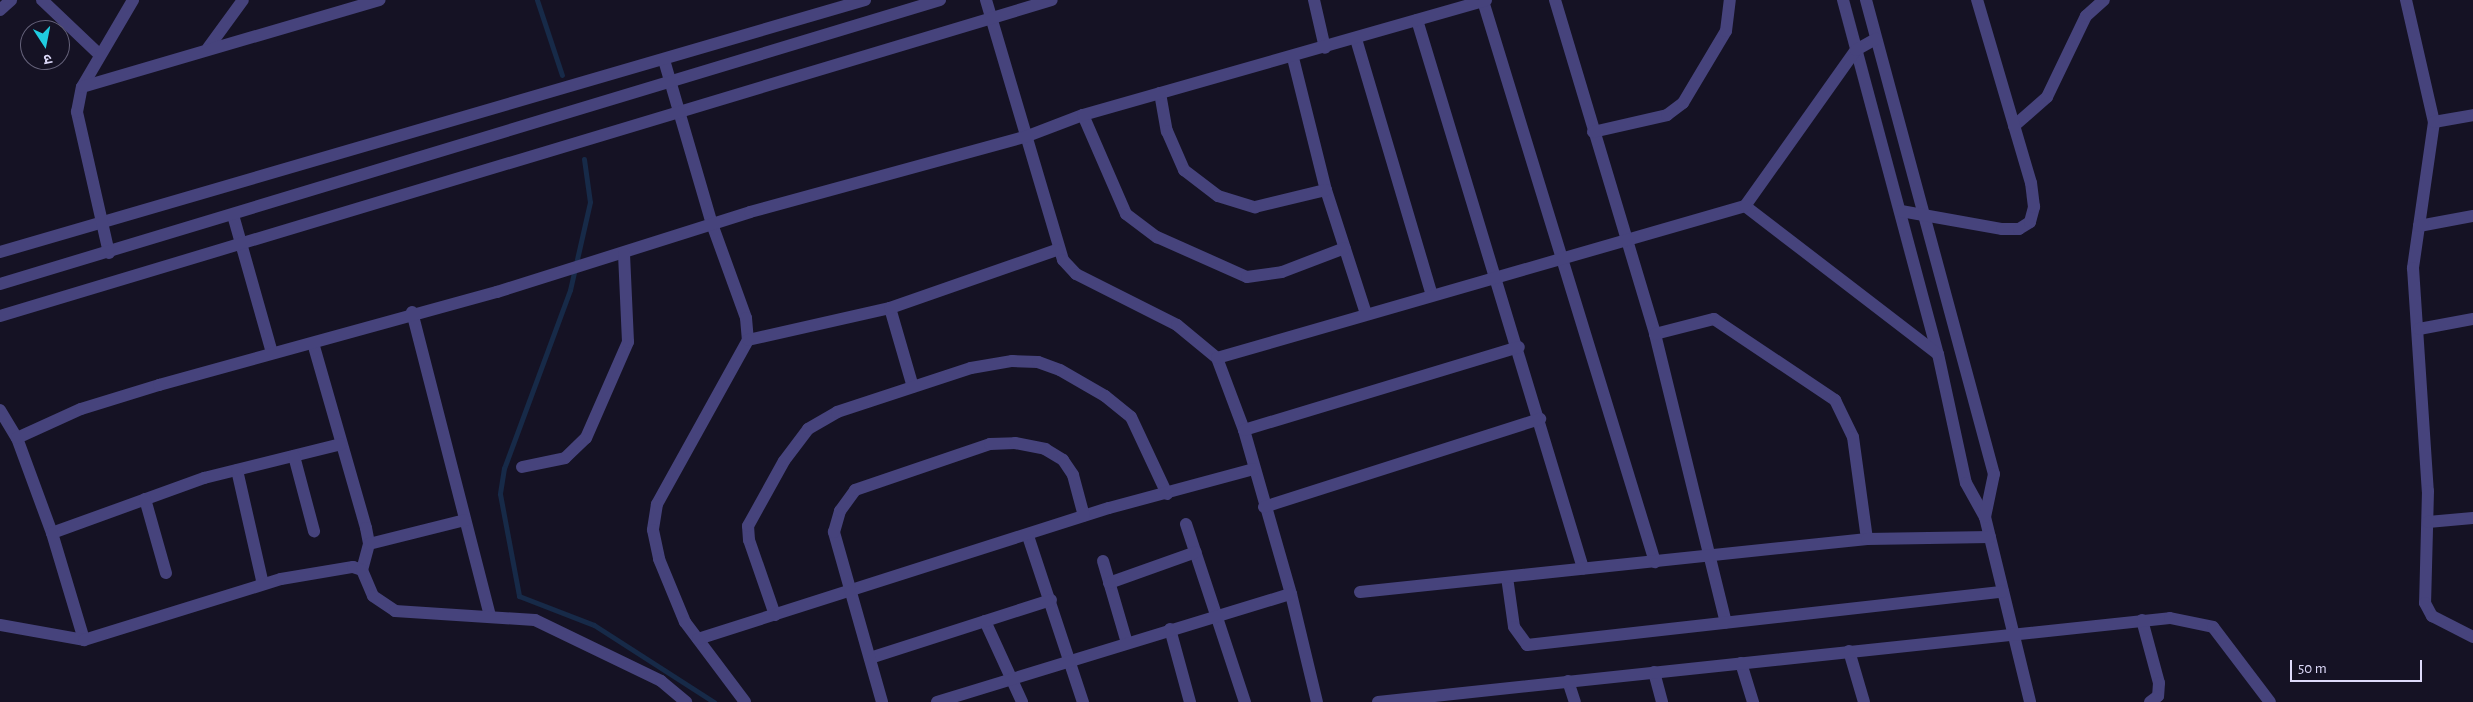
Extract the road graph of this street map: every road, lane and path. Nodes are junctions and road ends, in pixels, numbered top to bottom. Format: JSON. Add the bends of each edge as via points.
{"nodes":[{"id":1,"x":11,"y":0,"type":"edge"},
{"id":2,"x":42,"y":0,"type":"edge"},
{"id":3,"x":133,"y":0,"type":"edge"},
{"id":4,"x":243,"y":0,"type":"edge"},
{"id":5,"x":380,"y":0,"type":"edge"},
{"id":6,"x":865,"y":0,"type":"edge"},
{"id":7,"x":940,"y":0,"type":"edge"},
{"id":8,"x":986,"y":0,"type":"edge"},
{"id":9,"x":1052,"y":0,"type":"edge"},
{"id":10,"x":1314,"y":0,"type":"edge"},
{"id":11,"x":1555,"y":0,"type":"edge"},
{"id":12,"x":1730,"y":0,"type":"edge"},
{"id":13,"x":1843,"y":0,"type":"edge"},
{"id":14,"x":1866,"y":0,"type":"edge"},
{"id":15,"x":1977,"y":0,"type":"edge"},
{"id":16,"x":2104,"y":0,"type":"edge"},
{"id":17,"x":2406,"y":0,"type":"edge"},
{"id":18,"x":1484,"y":1,"type":"edge"},
{"id":19,"x":0,"y":10,"type":"edge"},
{"id":20,"x":992,"y":18,"type":"junction"},
{"id":21,"x":1417,"y":20,"type":"junction"},
{"id":22,"x":1356,"y":39,"type":"junction"},
{"id":23,"x":1876,"y":39,"type":"junction"},
{"id":24,"x":208,"y":48,"type":"junction"},
{"id":25,"x":1326,"y":48,"type":"junction"},
{"id":26,"x":1856,"y":50,"type":"junction"},
{"id":27,"x":100,"y":55,"type":"junction"},
{"id":28,"x":1293,"y":58,"type":"junction"},
{"id":29,"x":664,"y":60,"type":"junction"},
{"id":30,"x":670,"y":80,"type":"junction"},
{"id":31,"x":82,"y":87,"type":"junction"},
{"id":32,"x":1160,"y":93,"type":"junction"},
{"id":33,"x":678,"y":112,"type":"junction"},
{"id":34,"x":2473,"y":115,"type":"edge"},
{"id":35,"x":1083,"y":116,"type":"junction"},
{"id":36,"x":2434,"y":122,"type":"junction"},
{"id":37,"x":2014,"y":126,"type":"junction"},
{"id":38,"x":1593,"y":132,"type":"junction"},
{"id":39,"x":1024,"y":137,"type":"junction"},
{"id":40,"x":1326,"y":190,"type":"junction"},
{"id":41,"x":1745,"y":206,"type":"junction"},
{"id":42,"x":1901,"y":211,"type":"junction"},
{"id":43,"x":1924,"y":213,"type":"junction"},
{"id":44,"x":233,"y":214,"type":"junction"},
{"id":45,"x":2473,"y":216,"type":"edge"},
{"id":46,"x":102,"y":223,"type":"junction"},
{"id":47,"x":712,"y":224,"type":"junction"},
{"id":48,"x":2419,"y":226,"type":"junction"},
{"id":49,"x":1625,"y":238,"type":"junction"},
{"id":50,"x":241,"y":243,"type":"junction"},
{"id":51,"x":1345,"y":248,"type":"junction"},
{"id":52,"x":1057,"y":250,"type":"junction"},
{"id":53,"x":0,"y":252,"type":"edge"},
{"id":54,"x":109,"y":253,"type":"junction"},
{"id":55,"x":624,"y":254,"type":"junction"},
{"id":56,"x":1560,"y":257,"type":"junction"},
{"id":57,"x":1496,"y":274,"type":"junction"},
{"id":58,"x":0,"y":284,"type":"edge"},
{"id":59,"x":1432,"y":295,"type":"junction"},
{"id":60,"x":890,"y":308,"type":"junction"},
{"id":61,"x":412,"y":312,"type":"junction"},
{"id":62,"x":1366,"y":314,"type":"junction"},
{"id":63,"x":0,"y":316,"type":"edge"},
{"id":64,"x":2473,"y":319,"type":"edge"},
{"id":65,"x":2419,"y":328,"type":"junction"},
{"id":66,"x":1655,"y":334,"type":"junction"},
{"id":67,"x":748,"y":340,"type":"junction"},
{"id":68,"x":312,"y":343,"type":"junction"},
{"id":69,"x":1519,"y":347,"type":"junction"},
{"id":70,"x":272,"y":353,"type":"junction"},
{"id":71,"x":1938,"y":354,"type":"junction"},
{"id":72,"x":1217,"y":358,"type":"junction"},
{"id":73,"x":914,"y":387,"type":"junction"},
{"id":74,"x":0,"y":410,"type":"edge"},
{"id":75,"x":1540,"y":420,"type":"junction"},
{"id":76,"x":1244,"y":430,"type":"junction"},
{"id":77,"x":17,"y":438,"type":"junction"},
{"id":78,"x":341,"y":444,"type":"junction"},
{"id":79,"x":294,"y":456,"type":"junction"},
{"id":80,"x":522,"y":467,"type":"dead end"},
{"id":81,"x":1254,"y":469,"type":"junction"},
{"id":82,"x":237,"y":470,"type":"junction"},
{"id":83,"x":1167,"y":494,"type":"junction"},
{"id":84,"x":145,"y":499,"type":"junction"},
{"id":85,"x":1264,"y":507,"type":"junction"},
{"id":86,"x":1084,"y":516,"type":"junction"},
{"id":87,"x":1985,"y":517,"type":"junction"},
{"id":88,"x":2473,"y":518,"type":"edge"},
{"id":89,"x":465,"y":520,"type":"junction"},
{"id":90,"x":2428,"y":522,"type":"junction"},
{"id":91,"x":1186,"y":524,"type":"dead end"},
{"id":92,"x":314,"y":531,"type":"dead end"},
{"id":93,"x":52,"y":533,"type":"junction"},
{"id":94,"x":1028,"y":536,"type":"junction"},
{"id":95,"x":1990,"y":537,"type":"junction"},
{"id":96,"x":1867,"y":540,"type":"junction"},
{"id":97,"x":369,"y":544,"type":"junction"},
{"id":98,"x":1196,"y":552,"type":"junction"},
{"id":99,"x":1706,"y":556,"type":"junction"},
{"id":100,"x":1103,"y":560,"type":"dead end"},
{"id":101,"x":1655,"y":562,"type":"junction"},
{"id":102,"x":1583,"y":568,"type":"junction"},
{"id":103,"x":362,"y":570,"type":"junction"},
{"id":104,"x":166,"y":573,"type":"dead end"},
{"id":105,"x":1507,"y":577,"type":"junction"},
{"id":106,"x":1109,"y":583,"type":"junction"},
{"id":107,"x":263,"y":584,"type":"junction"},
{"id":108,"x":848,"y":592,"type":"junction"},
{"id":109,"x":1360,"y":592,"type":"dead end"},
{"id":110,"x":2003,"y":592,"type":"junction"},
{"id":111,"x":1291,"y":594,"type":"junction"},
{"id":112,"x":1051,"y":600,"type":"junction"},
{"id":113,"x":775,"y":614,"type":"junction"},
{"id":114,"x":1217,"y":614,"type":"junction"},
{"id":115,"x":490,"y":616,"type":"junction"},
{"id":116,"x":2142,"y":620,"type":"junction"},
{"id":117,"x":985,"y":622,"type":"junction"},
{"id":118,"x":1726,"y":622,"type":"junction"},
{"id":119,"x":0,"y":625,"type":"edge"},
{"id":120,"x":1170,"y":629,"type":"junction"},
{"id":121,"x":2016,"y":633,"type":"junction"},
{"id":122,"x":2473,"y":637,"type":"edge"},
{"id":123,"x":698,"y":639,"type":"junction"},
{"id":124,"x":84,"y":640,"type":"junction"},
{"id":125,"x":1127,"y":644,"type":"junction"},
{"id":126,"x":1849,"y":652,"type":"junction"},
{"id":127,"x":870,"y":658,"type":"junction"},
{"id":128,"x":1741,"y":663,"type":"junction"},
{"id":129,"x":1071,"y":664,"type":"junction"},
{"id":130,"x":1654,"y":672,"type":"junction"},
{"id":131,"x":1016,"y":681,"type":"junction"},
{"id":132,"x":1568,"y":681,"type":"junction"},
{"id":133,"x":1486,"y":696,"type":"edge"},
{"id":134,"x":1403,"y":700,"type":"edge"},
{"id":135,"x":941,"y":701,"type":"edge"},
{"id":136,"x":1242,"y":701,"type":"edge"},
{"id":137,"x":686,"y":702,"type":"edge"},
{"id":138,"x":745,"y":702,"type":"edge"},
{"id":139,"x":882,"y":702,"type":"edge"},
{"id":140,"x":1022,"y":702,"type":"edge"},
{"id":141,"x":1083,"y":702,"type":"edge"},
{"id":142,"x":1190,"y":702,"type":"edge"},
{"id":143,"x":1317,"y":702,"type":"edge"},
{"id":144,"x":1378,"y":702,"type":"edge"},
{"id":145,"x":1575,"y":702,"type":"edge"},
{"id":146,"x":1662,"y":702,"type":"edge"},
{"id":147,"x":1753,"y":702,"type":"edge"},
{"id":148,"x":1864,"y":702,"type":"edge"},
{"id":149,"x":2030,"y":702,"type":"edge"},
{"id":150,"x":2150,"y":702,"type":"edge"},
{"id":151,"x":2270,"y":702,"type":"edge"}],
"edges":[{"from":1,"to":19,"type":"street"},
{"from":2,"to":27,"type":"street"},
{"from":3,"to":27,"type":"street"},
{"from":4,"to":24,"type":"street"},
{"from":5,"to":24,"type":"street"},
{"from":6,"to":29,"type":"street"},
{"from":7,"to":30,"type":"street"},
{"from":8,"to":20,"type":"street"},
{"from":9,"to":20,"type":"street"},
{"from":10,"to":25,"type":"street"},
{"from":11,"to":38,"type":"street"},
{"from":12,"to":38,"type":"street","via":[[1726,31],[1683,104],[1667,115]]},
{"from":13,"to":26,"type":"street"},
{"from":14,"to":23,"type":"street"},
{"from":15,"to":37,"type":"street"},
{"from":16,"to":37,"type":"street","via":[[2086,16],[2047,97]]},
{"from":17,"to":36,"type":"street"},
{"from":18,"to":21,"type":"street"},
{"from":18,"to":56,"type":"street"},
{"from":20,"to":33,"type":"street"},
{"from":20,"to":39,"type":"street"},
{"from":21,"to":22,"type":"street"},
{"from":21,"to":57,"type":"street"},
{"from":22,"to":25,"type":"street"},
{"from":22,"to":59,"type":"street"},
{"from":23,"to":26,"type":"street"},
{"from":23,"to":43,"type":"street"},
{"from":24,"to":31,"type":"street"},
{"from":25,"to":28,"type":"street"},
{"from":26,"to":41,"type":"street"},
{"from":26,"to":42,"type":"street"},
{"from":27,"to":31,"type":"street"},
{"from":28,"to":32,"type":"street"},
{"from":28,"to":40,"type":"street"},
{"from":29,"to":30,"type":"street"},
{"from":29,"to":46,"type":"street"},
{"from":30,"to":33,"type":"street"},
{"from":30,"to":44,"type":"street"},
{"from":31,"to":46,"type":"street","via":[[76,112]]},
{"from":32,"to":35,"type":"street"},
{"from":32,"to":40,"type":"street","via":[[1167,132],[1180,163],[1218,196],[1255,207]]},
{"from":33,"to":47,"type":"street"},
{"from":33,"to":50,"type":"street"},
{"from":34,"to":36,"type":"street"},
{"from":35,"to":39,"type":"street"},
{"from":35,"to":51,"type":"street","via":[[1126,214],[1157,237],[1247,277],[1282,272]]},
{"from":36,"to":48,"type":"street"},
{"from":37,"to":43,"type":"street","via":[[2031,183],[2034,206],[2030,222],[2019,229],[2002,229]]},
{"from":38,"to":49,"type":"street"},
{"from":39,"to":47,"type":"street"},
{"from":39,"to":52,"type":"street"},
{"from":40,"to":51,"type":"street"},
{"from":41,"to":49,"type":"street"},
{"from":41,"to":71,"type":"street"},
{"from":42,"to":43,"type":"street"},
{"from":42,"to":71,"type":"street"},
{"from":43,"to":87,"type":"street","via":[[1994,474]]},
{"from":44,"to":50,"type":"street"},
{"from":44,"to":54,"type":"street"},
{"from":45,"to":48,"type":"street"},
{"from":46,"to":53,"type":"street"},
{"from":46,"to":54,"type":"street"},
{"from":47,"to":55,"type":"street"},
{"from":47,"to":67,"type":"street","via":[[746,318]]},
{"from":48,"to":65,"type":"street","via":[[2413,268]]},
{"from":49,"to":56,"type":"street"},
{"from":49,"to":66,"type":"street"},
{"from":50,"to":63,"type":"street"},
{"from":50,"to":70,"type":"street"},
{"from":51,"to":62,"type":"street"},
{"from":52,"to":60,"type":"street"},
{"from":52,"to":72,"type":"street","via":[[1076,274],[1177,325]]},
{"from":54,"to":58,"type":"street"},
{"from":55,"to":61,"type":"street"},
{"from":55,"to":80,"type":"street","via":[[628,342],[586,438],[565,458]]},
{"from":56,"to":57,"type":"street"},
{"from":56,"to":101,"type":"street"},
{"from":57,"to":59,"type":"street"},
{"from":57,"to":69,"type":"street"},
{"from":59,"to":62,"type":"street"},
{"from":60,"to":67,"type":"street"},
{"from":60,"to":73,"type":"street"},
{"from":61,"to":68,"type":"street"},
{"from":61,"to":89,"type":"street"},
{"from":62,"to":72,"type":"street"},
{"from":64,"to":65,"type":"street"},
{"from":65,"to":90,"type":"street"},
{"from":66,"to":96,"type":"street","via":[[1714,319],[1835,400],[1853,437]]},
{"from":66,"to":99,"type":"street"},
{"from":67,"to":123,"type":"street","via":[[654,516],[659,559],[685,622]]},
{"from":68,"to":70,"type":"street"},
{"from":68,"to":78,"type":"street"},
{"from":69,"to":75,"type":"street"},
{"from":69,"to":76,"type":"street"},
{"from":70,"to":77,"type":"street","via":[[82,409]]},
{"from":71,"to":87,"type":"street","via":[[1966,483]]},
{"from":72,"to":76,"type":"street"},
{"from":73,"to":83,"type":"street","via":[[971,368],[1012,361],[1060,370],[1131,416]]},
{"from":73,"to":113,"type":"street","via":[[837,412],[808,429],[764,493],[748,526],[749,540]]},
{"from":74,"to":77,"type":"street"},
{"from":75,"to":85,"type":"street"},
{"from":75,"to":102,"type":"street"},
{"from":76,"to":81,"type":"street"},
{"from":77,"to":93,"type":"street"},
{"from":78,"to":79,"type":"street"},
{"from":78,"to":97,"type":"street"},
{"from":79,"to":82,"type":"street"},
{"from":79,"to":92,"type":"street"},
{"from":81,"to":83,"type":"street"},
{"from":81,"to":85,"type":"street"},
{"from":82,"to":84,"type":"street"},
{"from":82,"to":107,"type":"street"},
{"from":83,"to":86,"type":"street"},
{"from":84,"to":93,"type":"street"},
{"from":84,"to":104,"type":"street"},
{"from":85,"to":111,"type":"street"},
{"from":86,"to":94,"type":"street"},
{"from":86,"to":108,"type":"street","via":[[1073,476],[1063,460],[1045,449],[1016,443],[966,451],[855,490],[846,500],[834,532]]},
{"from":87,"to":95,"type":"street"},
{"from":88,"to":90,"type":"street"},
{"from":89,"to":97,"type":"street"},
{"from":89,"to":115,"type":"street"},
{"from":90,"to":122,"type":"street","via":[[2427,610],[2448,628]]},
{"from":91,"to":98,"type":"street"},
{"from":93,"to":124,"type":"street"},
{"from":94,"to":108,"type":"street"},
{"from":94,"to":112,"type":"street"},
{"from":95,"to":96,"type":"street"},
{"from":95,"to":110,"type":"street"},
{"from":96,"to":99,"type":"street"},
{"from":97,"to":103,"type":"street"},
{"from":98,"to":106,"type":"street"},
{"from":98,"to":114,"type":"street"},
{"from":99,"to":101,"type":"street"},
{"from":99,"to":118,"type":"street"},
{"from":100,"to":106,"type":"street"},
{"from":101,"to":102,"type":"street"},
{"from":102,"to":105,"type":"street"},
{"from":103,"to":107,"type":"street","via":[[331,568]]},
{"from":103,"to":115,"type":"street","via":[[373,596],[395,612]]},
{"from":105,"to":109,"type":"street"},
{"from":105,"to":118,"type":"street","via":[[1514,627],[1527,645]]},
{"from":106,"to":125,"type":"street"},
{"from":107,"to":124,"type":"street"},
{"from":108,"to":113,"type":"street"},
{"from":108,"to":127,"type":"street"},
{"from":110,"to":118,"type":"street"},
{"from":110,"to":121,"type":"street"},
{"from":111,"to":114,"type":"street"},
{"from":111,"to":143,"type":"street"},
{"from":112,"to":117,"type":"street"},
{"from":112,"to":129,"type":"street"},
{"from":113,"to":123,"type":"street"},
{"from":114,"to":120,"type":"street"},
{"from":114,"to":136,"type":"street"},
{"from":115,"to":137,"type":"street","via":[[535,620],[661,681]]},
{"from":116,"to":121,"type":"street"},
{"from":116,"to":150,"type":"street","via":[[2159,683],[2158,696]]},
{"from":116,"to":151,"type":"street","via":[[2178,619],[2213,627]]},
{"from":117,"to":127,"type":"street"},
{"from":117,"to":131,"type":"street"},
{"from":119,"to":124,"type":"street"},
{"from":120,"to":125,"type":"street"},
{"from":120,"to":142,"type":"street"},
{"from":121,"to":126,"type":"street"},
{"from":121,"to":149,"type":"street"},
{"from":123,"to":138,"type":"street"},
{"from":125,"to":129,"type":"street"},
{"from":126,"to":128,"type":"street"},
{"from":126,"to":148,"type":"street"},
{"from":127,"to":139,"type":"street"},
{"from":128,"to":130,"type":"street"},
{"from":128,"to":147,"type":"street"},
{"from":129,"to":131,"type":"street"},
{"from":129,"to":141,"type":"street"},
{"from":130,"to":132,"type":"street"},
{"from":130,"to":146,"type":"street"},
{"from":131,"to":135,"type":"street"},
{"from":131,"to":140,"type":"street"},
{"from":132,"to":133,"type":"street"},
{"from":132,"to":145,"type":"street"},
{"from":133,"to":134,"type":"street"},
{"from":134,"to":144,"type":"street"}]}
